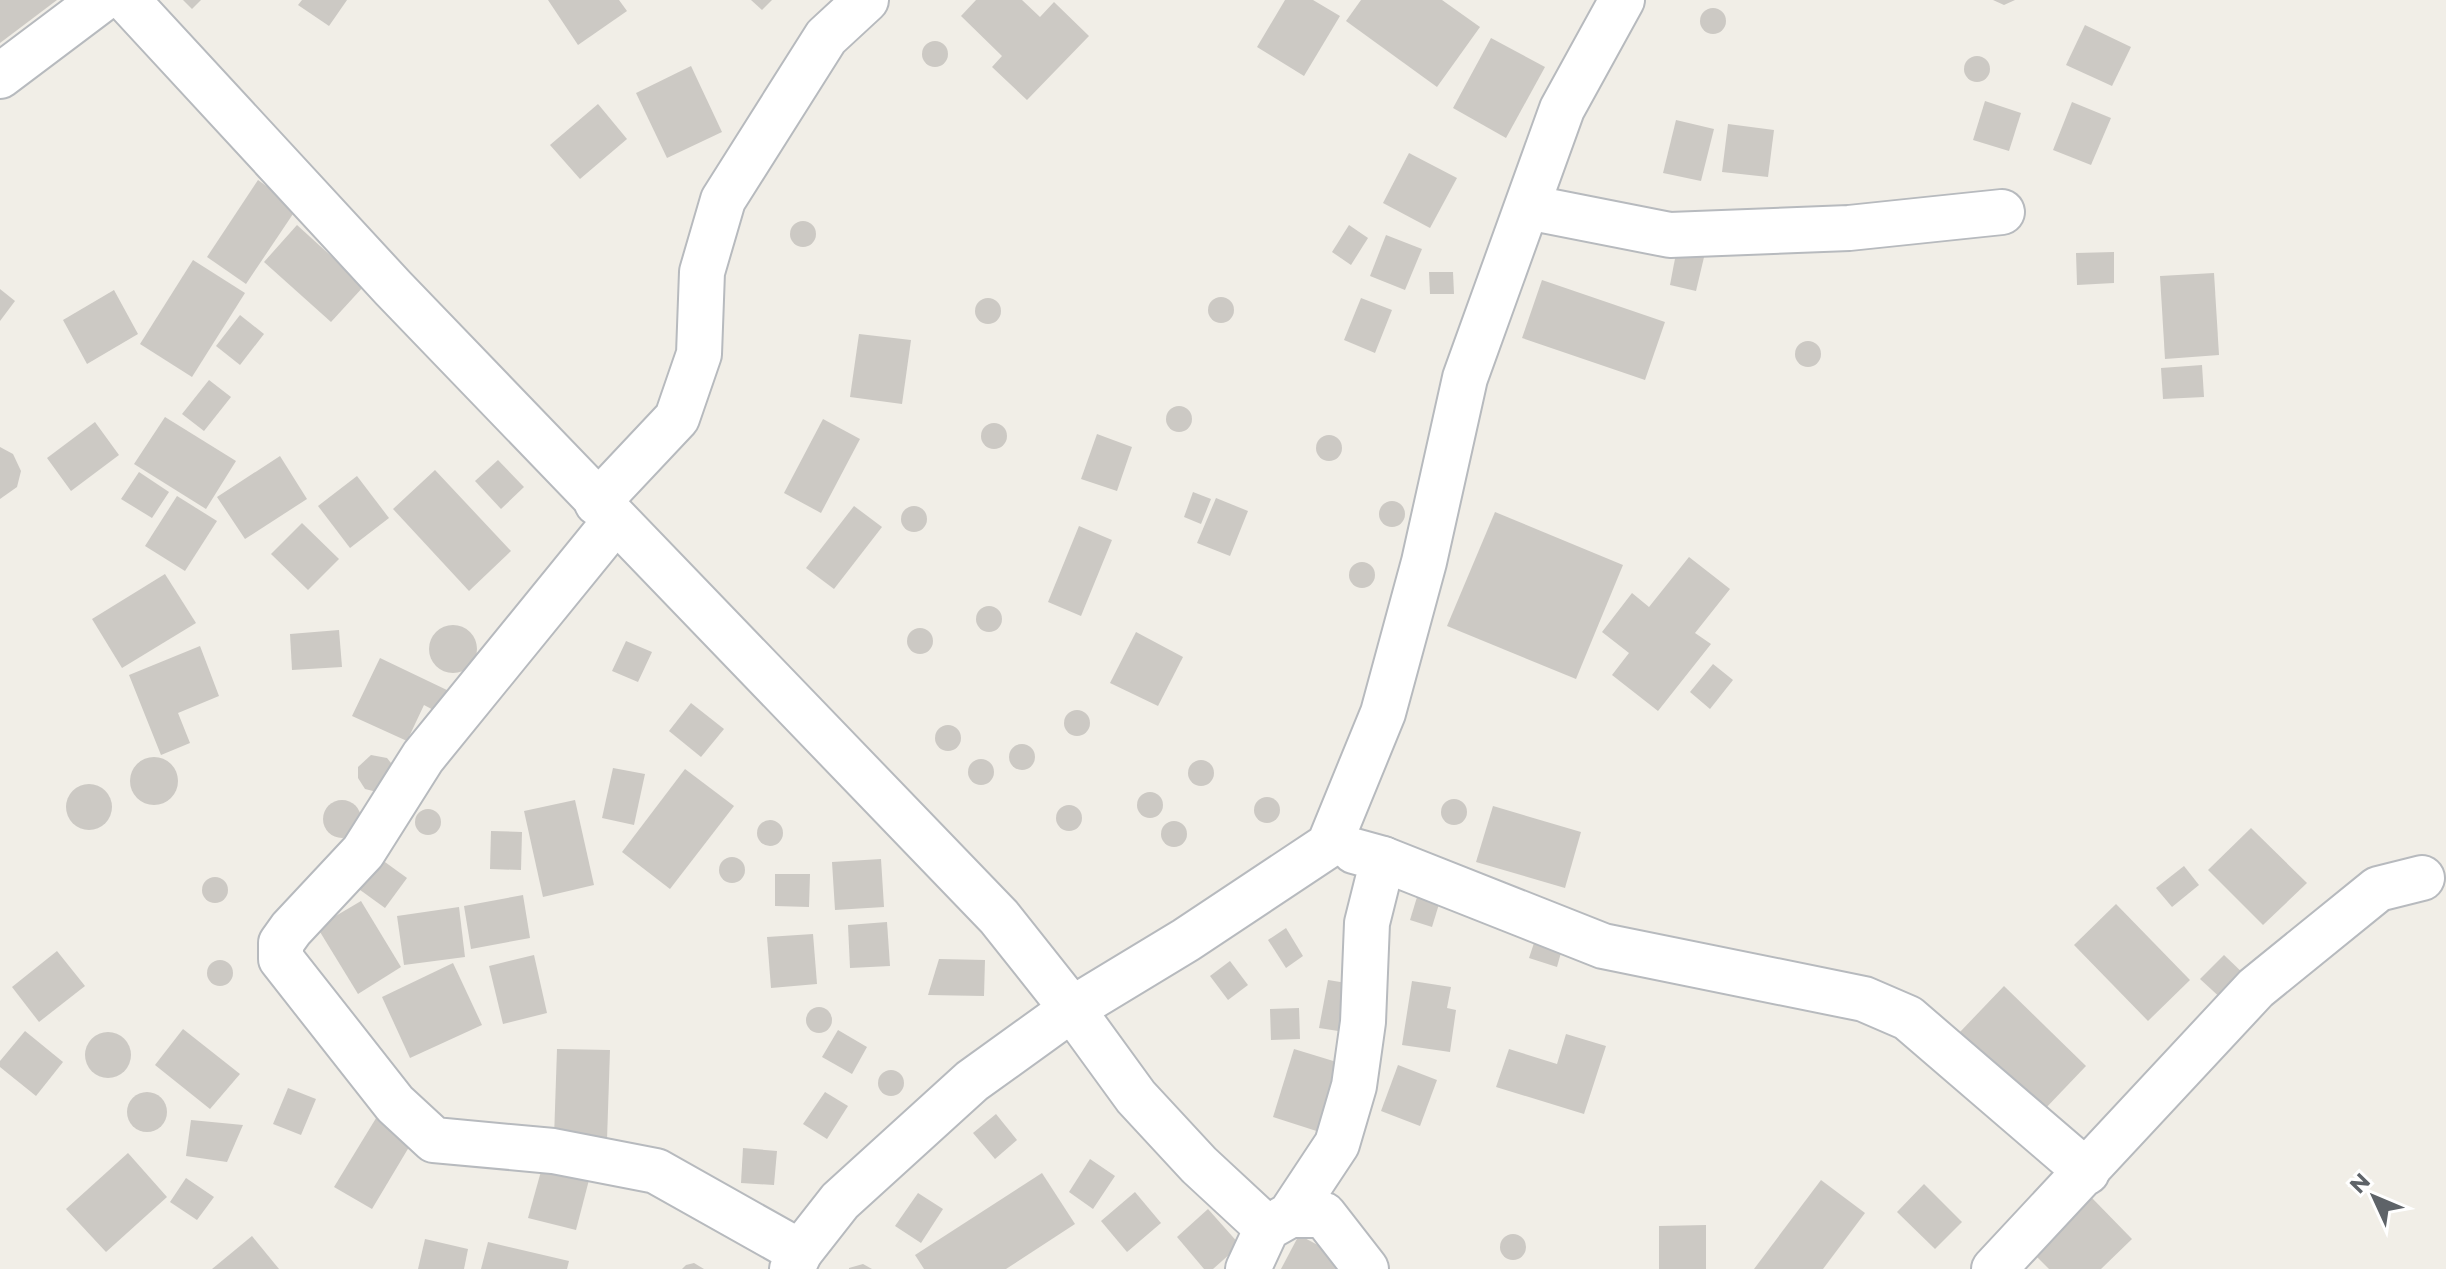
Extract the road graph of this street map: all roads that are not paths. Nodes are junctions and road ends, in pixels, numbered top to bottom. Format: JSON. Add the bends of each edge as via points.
{"nodes":[{"id":1,"x":101,"y":0,"type":"edge"},
{"id":2,"x":127,"y":0,"type":"edge"},
{"id":3,"x":866,"y":0,"type":"edge"},
{"id":4,"x":1622,"y":0,"type":"edge"},
{"id":5,"x":0,"y":76,"type":"edge"},
{"id":6,"x":1528,"y":207,"type":"junction"},
{"id":7,"x":2002,"y":212,"type":"dead end"},
{"id":8,"x":606,"y":512,"type":"junction"},
{"id":9,"x":1329,"y":845,"type":"junction"},
{"id":10,"x":1383,"y":859,"type":"junction"},
{"id":11,"x":2422,"y":878,"type":"dead end"},
{"id":12,"x":1072,"y":1009,"type":"junction"},
{"id":13,"x":2087,"y":1172,"type":"junction"},
{"id":14,"x":1278,"y":1222,"type":"junction"},
{"id":15,"x":796,"y":1260,"type":"edge"},
{"id":16,"x":1248,"y":1269,"type":"edge"},
{"id":17,"x":1366,"y":1269,"type":"edge"},
{"id":18,"x":1994,"y":1269,"type":"edge"}],
"edges":[{"from":1,"to":5,"type":"street"},
{"from":2,"to":8,"type":"street"},
{"from":3,"to":8,"type":"street","via":[[826,37],[723,200],[702,272],[699,354],[677,418]]},
{"from":4,"to":6,"type":"street","via":[[1562,109]]},
{"from":6,"to":7,"type":"street","via":[[1670,235],[1849,228]]},
{"from":6,"to":9,"type":"street","via":[[1465,378],[1383,713]]},
{"from":8,"to":12,"type":"street","via":[[999,917]]},
{"from":8,"to":15,"type":"street","via":[[423,757],[363,852],[291,929],[281,943],[281,959],[395,1104],[434,1140],[553,1151],[656,1171]]},
{"from":9,"to":10,"type":"street"},
{"from":9,"to":12,"type":"street"},
{"from":10,"to":13,"type":"street","via":[[1603,946],[1864,999],[1908,1018]]},
{"from":10,"to":14,"type":"street","via":[[1367,923],[1354,1086],[1337,1144]]},
{"from":11,"to":13,"type":"street","via":[[2378,889],[2256,988]]},
{"from":12,"to":14,"type":"street","via":[[1136,1097],[1199,1165]]},
{"from":12,"to":15,"type":"street","via":[[972,1081],[902,1141],[840,1201]]},
{"from":13,"to":18,"type":"street"},
{"from":14,"to":16,"type":"street"},
{"from":14,"to":17,"type":"street","via":[[1324,1215]]}]}
